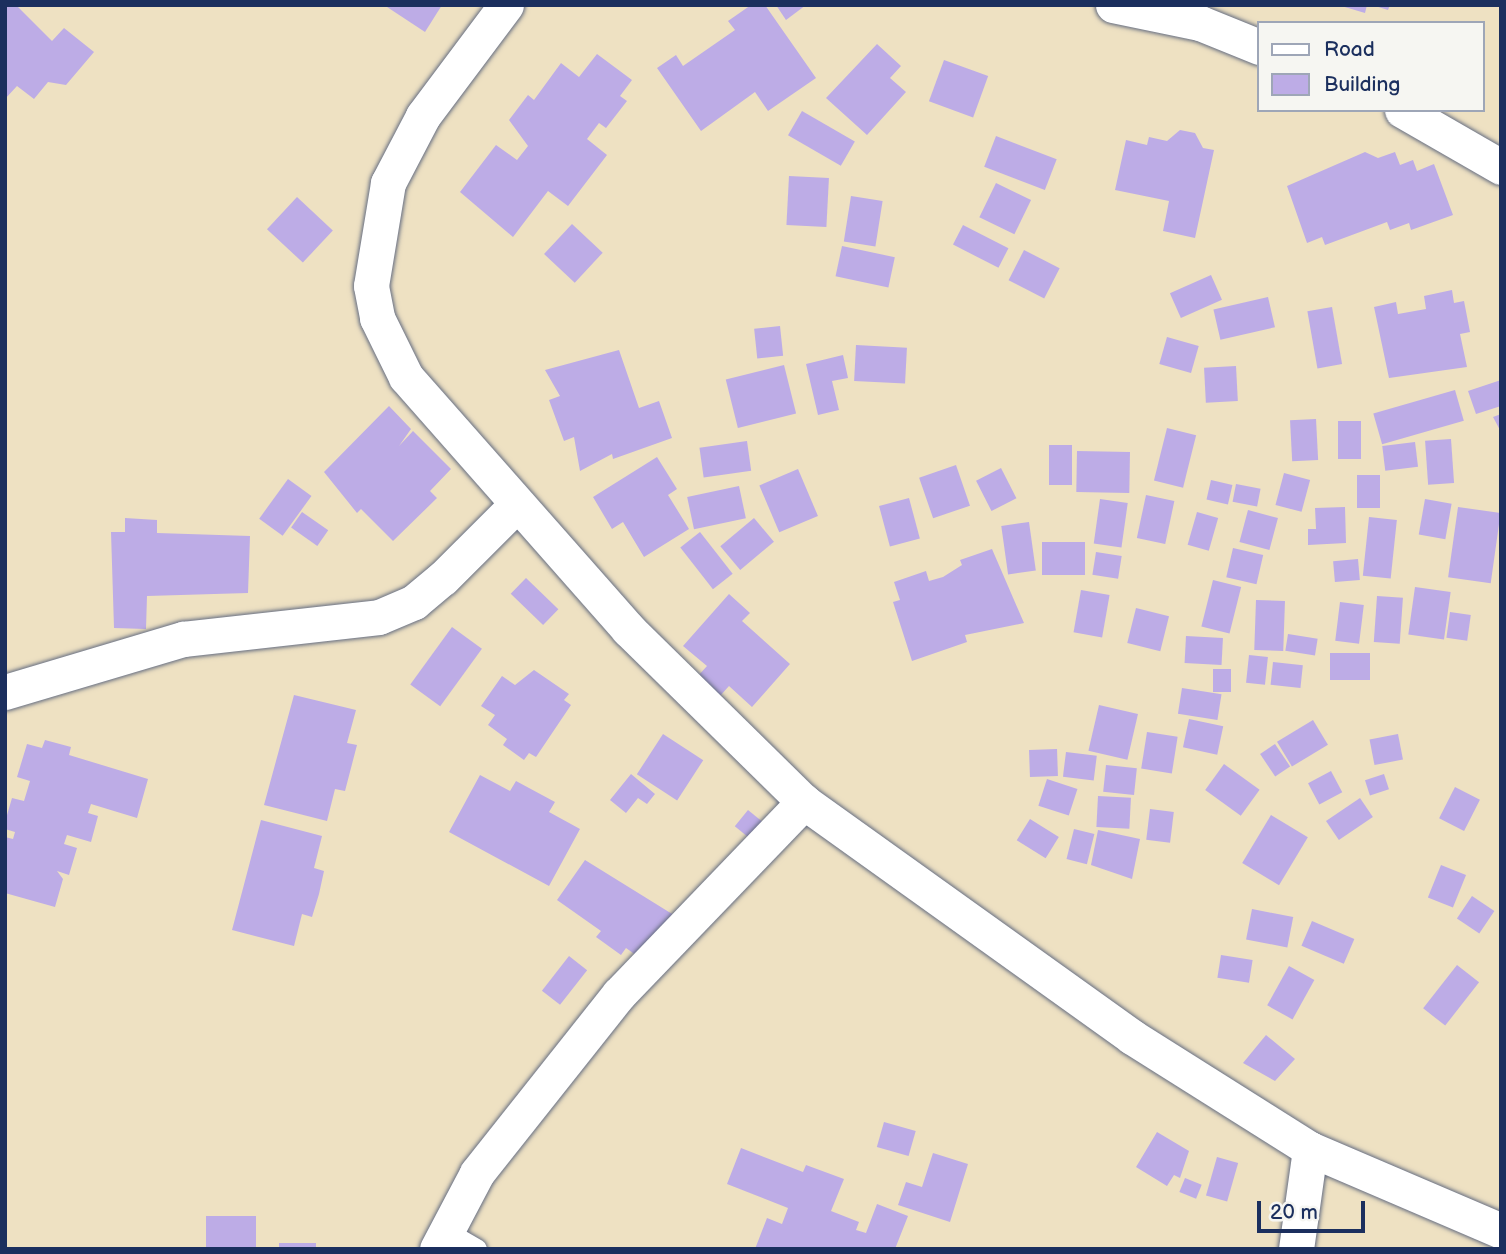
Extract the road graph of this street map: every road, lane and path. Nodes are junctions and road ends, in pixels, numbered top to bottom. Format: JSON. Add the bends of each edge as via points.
{"nodes":[{"id":1,"x":506,"y":5,"type":"edge"},
{"id":2,"x":1113,"y":5,"type":"edge"},
{"id":3,"x":1258,"y":47,"type":"edge"},
{"id":4,"x":1405,"y":112,"type":"edge"},
{"id":5,"x":1501,"y":167,"type":"edge"},
{"id":6,"x":516,"y":505,"type":"junction"},
{"id":7,"x":5,"y":692,"type":"edge"},
{"id":8,"x":804,"y":802,"type":"junction"},
{"id":9,"x":1310,"y":1149,"type":"junction"},
{"id":10,"x":1501,"y":1231,"type":"edge"},
{"id":11,"x":441,"y":1239,"type":"edge"},
{"id":12,"x":478,"y":1249,"type":"edge"},
{"id":13,"x":1296,"y":1249,"type":"edge"}],
"edges":[{"from":1,"to":6,"type":"street","via":[[404,151],[378,221],[372,286],[377,318],[400,369]]},
{"from":2,"to":3,"type":"street","via":[[1200,23]]},
{"from":4,"to":5,"type":"street"},
{"from":6,"to":7,"type":"street","via":[[423,594],[379,617],[183,639]]},
{"from":6,"to":8,"type":"street","via":[[628,629]]},
{"from":8,"to":9,"type":"street","via":[[1132,1037]]},
{"from":8,"to":11,"type":"street","via":[[618,994],[477,1173]]},
{"from":9,"to":10,"type":"street"},
{"from":9,"to":13,"type":"street"},
{"from":11,"to":12,"type":"lane"}]}
